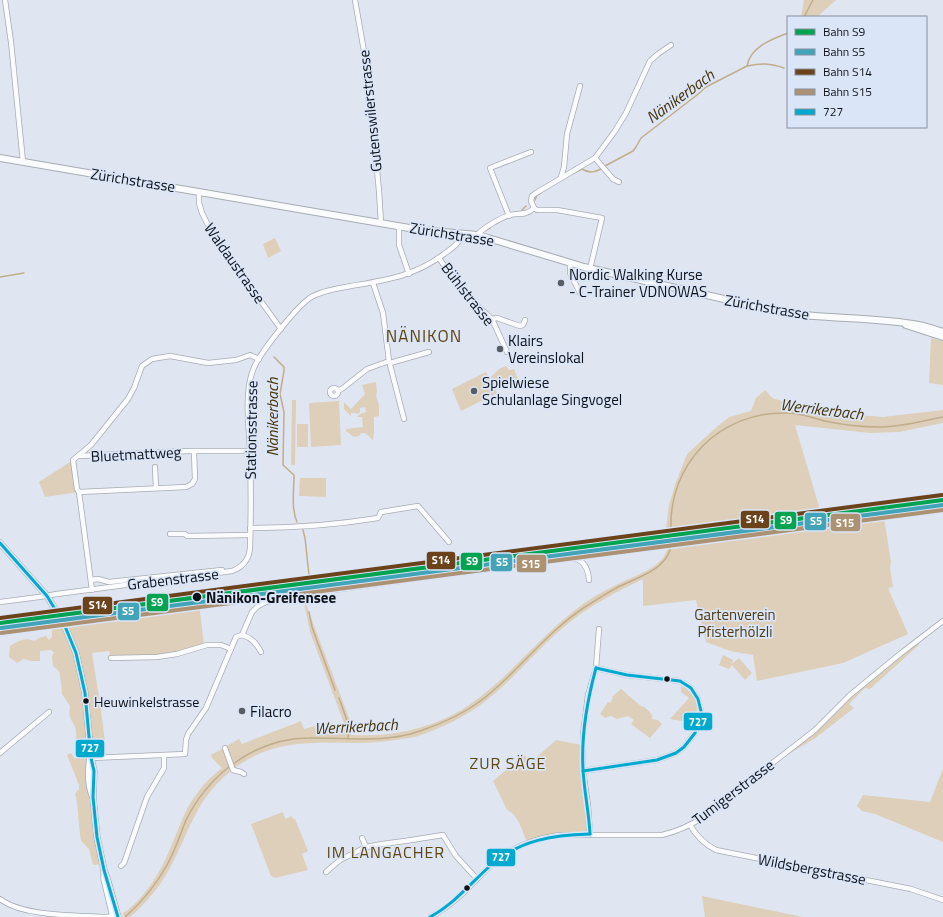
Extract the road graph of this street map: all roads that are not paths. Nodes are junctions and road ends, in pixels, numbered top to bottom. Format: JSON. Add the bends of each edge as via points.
{"nodes":[{"id":1,"x":5,"y":0,"type":"edge"},
{"id":2,"x":356,"y":0,"type":"edge"},
{"id":3,"x":670,"y":45,"type":"dead end"},
{"id":4,"x":580,"y":86,"type":"dead end"},
{"id":5,"x":531,"y":152,"type":"dead end"},
{"id":6,"x":0,"y":158,"type":"edge"},
{"id":7,"x":595,"y":158,"type":"junction"},
{"id":8,"x":23,"y":162,"type":"junction"},
{"id":9,"x":561,"y":177,"type":"junction"},
{"id":10,"x":619,"y":182,"type":"dead end"},
{"id":11,"x":199,"y":192,"type":"junction"},
{"id":12,"x":534,"y":208,"type":"junction"},
{"id":13,"x":509,"y":216,"type":"junction"},
{"id":14,"x":381,"y":223,"type":"junction"},
{"id":15,"x":399,"y":226,"type":"junction"},
{"id":16,"x":461,"y":234,"type":"junction"},
{"id":17,"x":477,"y":235,"type":"junction"},
{"id":18,"x":439,"y":258,"type":"junction"},
{"id":19,"x":570,"y":263,"type":"junction"},
{"id":20,"x":590,"y":268,"type":"junction"},
{"id":21,"x":409,"y":274,"type":"junction"},
{"id":22,"x":373,"y":283,"type":"junction"},
{"id":23,"x":580,"y":293,"type":"dead end"},
{"id":24,"x":492,"y":319,"type":"junction"},
{"id":25,"x":525,"y":320,"type":"dead end"},
{"id":26,"x":900,"y":323,"type":"junction"},
{"id":27,"x":281,"y":329,"type":"junction"},
{"id":28,"x":943,"y":332,"type":"edge"},
{"id":29,"x":943,"y":337,"type":"edge"},
{"id":30,"x":429,"y":352,"type":"dead end"},
{"id":31,"x":507,"y":352,"type":"dead end"},
{"id":32,"x":258,"y":358,"type":"junction"},
{"id":33,"x":389,"y":362,"type":"junction"},
{"id":34,"x":338,"y":390,"type":"dead end"},
{"id":35,"x":404,"y":419,"type":"dead end"},
{"id":36,"x":250,"y":451,"type":"junction"},
{"id":37,"x":194,"y":452,"type":"junction"},
{"id":38,"x":79,"y":456,"type":"junction"},
{"id":39,"x":155,"y":467,"type":"dead end"},
{"id":40,"x":156,"y":488,"type":"junction"},
{"id":41,"x":79,"y":492,"type":"junction"},
{"id":42,"x":250,"y":528,"type":"junction"},
{"id":43,"x":170,"y":534,"type":"dead end"},
{"id":44,"x":250,"y":535,"type":"junction"},
{"id":45,"x":449,"y":542,"type":"dead end"},
{"id":46,"x":0,"y":543,"type":"edge"},
{"id":47,"x":247,"y":560,"type":"joint"},
{"id":48,"x":225,"y":572,"type":"junction"},
{"id":49,"x":91,"y":580,"type":"junction"},
{"id":50,"x":589,"y":580,"type":"dead end"},
{"id":51,"x":92,"y":590,"type":"junction"},
{"id":52,"x":0,"y":602,"type":"edge"},
{"id":53,"x":943,"y":621,"type":"edge"},
{"id":54,"x":599,"y":629,"type":"dead end"},
{"id":55,"x":242,"y":635,"type":"junction"},
{"id":56,"x":231,"y":648,"type":"junction"},
{"id":57,"x":261,"y":652,"type":"dead end"},
{"id":58,"x":111,"y":658,"type":"dead end"},
{"id":59,"x":596,"y":668,"type":"junction"},
{"id":60,"x":49,"y":712,"type":"dead end"},
{"id":61,"x":224,"y":748,"type":"dead end"},
{"id":62,"x":0,"y":753,"type":"edge"},
{"id":63,"x":164,"y":756,"type":"junction"},
{"id":64,"x":90,"y":758,"type":"junction"},
{"id":65,"x":583,"y":771,"type":"junction"},
{"id":66,"x":244,"y":774,"type":"dead end"},
{"id":67,"x":690,"y":825,"type":"junction"},
{"id":68,"x":590,"y":834,"type":"junction"},
{"id":69,"x":362,"y":838,"type":"dead end"},
{"id":70,"x":366,"y":847,"type":"junction"},
{"id":71,"x":121,"y":866,"type":"dead end"},
{"id":72,"x":326,"y":872,"type":"dead end"},
{"id":73,"x":477,"y":879,"type":"junction"},
{"id":74,"x":0,"y":899,"type":"edge"},
{"id":75,"x":943,"y":900,"type":"edge"},
{"id":76,"x":45,"y":915,"type":"edge"},
{"id":77,"x":115,"y":916,"type":"edge"},
{"id":78,"x":430,"y":917,"type":"edge"}],
"edges":[{"from":1,"to":8,"type":"street"},
{"from":2,"to":14,"type":"street","name":"Gutenswilerstrasse","via":[[368,74]]},
{"from":3,"to":7,"type":"street","via":[[650,62],[626,113]]},
{"from":4,"to":9,"type":"street","via":[[567,134]]},
{"from":5,"to":13,"type":"street","via":[[490,168]]},
{"from":6,"to":8,"type":"main road","name":"Zürichstrasse"},
{"from":7,"to":9,"type":"street"},
{"from":7,"to":10,"type":"street"},
{"from":8,"to":11,"type":"main road","name":"Zürichstrasse"},
{"from":9,"to":12,"type":"street","via":[[532,196],[530,201]]},
{"from":11,"to":14,"type":"main road","name":"Zürichstrasse"},
{"from":11,"to":27,"type":"street","name":"Waldaustrasse","via":[[200,208],[209,227]]},
{"from":12,"to":13,"type":"street"},
{"from":12,"to":20,"type":"street","via":[[602,218]]},
{"from":13,"to":17,"type":"street","via":[[481,230]]},
{"from":14,"to":15,"type":"main road","name":"Zürichstrasse"},
{"from":15,"to":16,"type":"main road","name":"Zürichstrasse"},
{"from":15,"to":21,"type":"street","via":[[400,245]]},
{"from":16,"to":17,"type":"main road","name":"Zürichstrasse"},
{"from":16,"to":18,"type":"street","name":"Stationsstrasse","via":[[458,242]]},
{"from":17,"to":19,"type":"main road","name":"Zürichstrasse"},
{"from":18,"to":21,"type":"street","name":"Stationsstrasse"},
{"from":18,"to":24,"type":"street","name":"Bühlstrasse","via":[[462,292]]},
{"from":19,"to":20,"type":"main road","name":"Zürichstrasse"},
{"from":19,"to":23,"type":"street","via":[[570,273]]},
{"from":20,"to":26,"type":"main road","name":"Zürichstrasse","via":[[785,313]]},
{"from":21,"to":22,"type":"street","name":"Stationsstrasse"},
{"from":22,"to":27,"type":"street","name":"Stationsstrasse","via":[[311,296]]},
{"from":22,"to":33,"type":"street","via":[[383,313]]},
{"from":24,"to":25,"type":"street","via":[[520,326]]},
{"from":24,"to":31,"type":"street","name":"Bühlstrasse"},
{"from":26,"to":28,"type":"main road","name":"Zürichstrasse"},
{"from":26,"to":29,"type":"main road","name":"Zürichstrasse"},
{"from":27,"to":32,"type":"street","name":"Stationsstrasse"},
{"from":30,"to":33,"type":"street"},
{"from":32,"to":36,"type":"street","name":"Stationsstrasse","via":[[248,391]]},
{"from":32,"to":38,"type":"street","via":[[250,355],[236,360],[208,363],[170,356],[152,358],[142,366],[128,399],[95,441]]},
{"from":33,"to":34,"type":"street","via":[[367,369]]},
{"from":33,"to":35,"type":"street"},
{"from":36,"to":37,"type":"street","name":"Bluetmattweg"},
{"from":36,"to":42,"type":"street","name":"Stationsstrasse"},
{"from":37,"to":38,"type":"street","name":"Bluetmattweg"},
{"from":37,"to":40,"type":"street","via":[[195,479],[192,484]]},
{"from":38,"to":41,"type":"street","via":[[73,460]]},
{"from":39,"to":40,"type":"street"},
{"from":40,"to":41,"type":"street"},
{"from":41,"to":49,"type":"street"},
{"from":42,"to":44,"type":"street","name":"Stationsstrasse"},
{"from":42,"to":45,"type":"street","via":[[334,524],[378,518],[382,512],[418,506]]},
{"from":43,"to":44,"type":"street"},
{"from":44,"to":47,"type":"street","name":"Stationsstrasse","via":[[250,552]]},
{"from":46,"to":64,"type":"street","via":[[47,596],[71,639],[85,693]]},
{"from":47,"to":48,"type":"street","name":"Grabenstrasse","via":[[237,569]]},
{"from":48,"to":49,"type":"street","via":[[216,569],[109,582]]},
{"from":48,"to":51,"type":"street","name":"Grabenstrasse"},
{"from":49,"to":51,"type":"street"},
{"from":50,"to":55,"type":"street","via":[[588,570],[583,563],[569,558],[271,600],[262,603],[252,612]]},
{"from":51,"to":52,"type":"street","name":"Grabenstrasse","bridge":true},
{"from":53,"to":67,"type":"street","name":"Tumigerstrasse","via":[[850,695],[815,730],[703,818]]},
{"from":54,"to":59,"type":"street"},
{"from":55,"to":56,"type":"street","via":[[236,638]]},
{"from":55,"to":57,"type":"street","via":[[254,641]]},
{"from":56,"to":58,"type":"street","via":[[207,645],[157,657]]},
{"from":56,"to":63,"type":"street","via":[[206,708],[188,734],[185,754]]},
{"from":59,"to":65,"type":"street","via":[[584,719]]},
{"from":59,"to":65,"type":"street","via":[[627,675],[680,681],[691,688],[698,699],[701,711],[695,732],[676,753],[660,760]]},
{"from":60,"to":62,"type":"street"},
{"from":61,"to":66,"type":"street","via":[[233,770]]},
{"from":63,"to":64,"type":"street"},
{"from":63,"to":71,"type":"street","via":[[164,768],[147,797]]},
{"from":64,"to":77,"type":"street","via":[[94,772],[93,796],[97,837],[104,879]]},
{"from":65,"to":68,"type":"street"},
{"from":67,"to":68,"type":"street","name":"Tumigerstrasse","via":[[662,835]]},
{"from":67,"to":75,"type":"street","name":"Wildsbergstrasse","via":[[698,837],[716,850],[911,890]]},
{"from":68,"to":73,"type":"street","name":"Tumigerstrasse","via":[[542,837],[527,842],[510,850]]},
{"from":69,"to":70,"type":"street"},
{"from":70,"to":72,"type":"street","via":[[340,860]]},
{"from":70,"to":73,"type":"street","via":[[443,835],[456,856]]},
{"from":73,"to":78,"type":"street","name":"Tumigerstrasse","via":[[457,899]]},
{"from":74,"to":76,"type":"street","via":[[19,908]]},
{"from":76,"to":77,"type":"street"}]}
